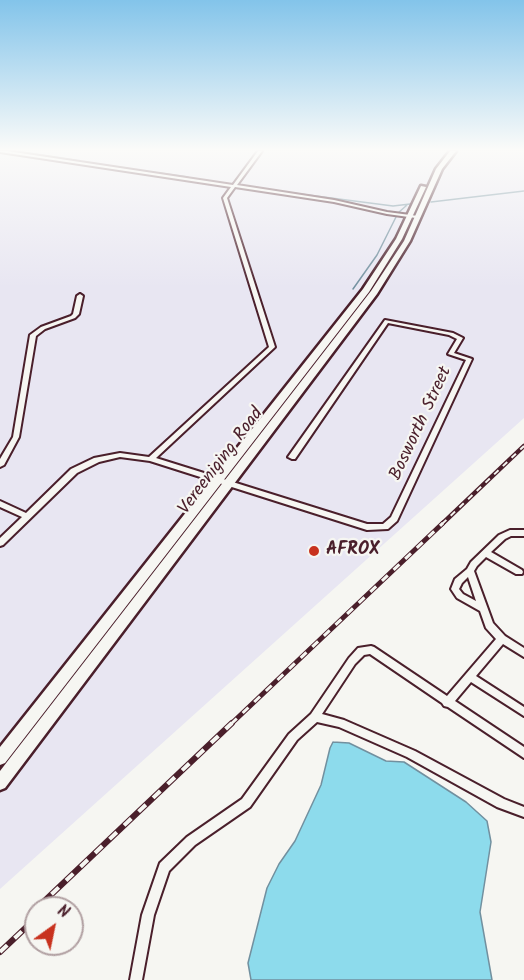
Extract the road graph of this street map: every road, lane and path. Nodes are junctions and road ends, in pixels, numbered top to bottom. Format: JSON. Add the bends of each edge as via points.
{"nodes":[{"id":1,"x":225,"y":197,"type":"edge"},
{"id":2,"x":306,"y":197,"type":"edge"},
{"id":3,"x":422,"y":197,"type":"edge"},
{"id":4,"x":424,"y":197,"type":"edge"},
{"id":5,"x":414,"y":216,"type":"junction"},
{"id":6,"x":80,"y":296,"type":"dead end"},
{"id":7,"x":292,"y":456,"type":"dead end"},
{"id":8,"x":151,"y":459,"type":"junction"},
{"id":9,"x":0,"y":465,"type":"edge"},
{"id":10,"x":223,"y":482,"type":"junction"},
{"id":11,"x":0,"y":504,"type":"edge"},
{"id":12,"x":27,"y":516,"type":"junction"},
{"id":13,"x":524,"y":533,"type":"edge"},
{"id":14,"x":0,"y":543,"type":"edge"},
{"id":15,"x":486,"y":553,"type":"junction"},
{"id":16,"x":471,"y":571,"type":"junction"},
{"id":17,"x":519,"y":572,"type":"dead end"},
{"id":18,"x":484,"y":609,"type":"junction"},
{"id":19,"x":502,"y":639,"type":"junction"},
{"id":20,"x":524,"y":653,"type":"edge"},
{"id":21,"x":469,"y":676,"type":"junction"},
{"id":22,"x":447,"y":702,"type":"junction"},
{"id":23,"x":524,"y":712,"type":"edge"},
{"id":24,"x":315,"y":717,"type":"junction"},
{"id":25,"x":524,"y":753,"type":"edge"},
{"id":26,"x":0,"y":758,"type":"edge"},
{"id":27,"x":0,"y":783,"type":"edge"},
{"id":28,"x":524,"y":812,"type":"edge"},
{"id":29,"x":136,"y":980,"type":"edge"}],
"edges":[{"from":1,"to":8,"type":"street","via":[[272,347]]},
{"from":2,"to":5,"type":"street"},
{"from":3,"to":5,"type":"main road","name":"Vereeniging Road"},
{"from":4,"to":5,"type":"main road","name":"Vereeniging Road"},
{"from":5,"to":10,"type":"main road","name":"Vereeniging Road","via":[[401,251],[374,292]]},
{"from":6,"to":9,"type":"street","via":[[73,317],[33,335],[16,437]]},
{"from":7,"to":10,"type":"street","name":"Bosworth Street","via":[[387,321],[460,338],[451,354],[470,359],[397,513],[385,527],[367,527]]},
{"from":8,"to":10,"type":"street","name":"Bosworth Street"},
{"from":8,"to":12,"type":"street","name":"Bosworth Street","via":[[120,455],[89,462],[67,477]]},
{"from":10,"to":26,"type":"main road","name":"Vereeniging Road"},
{"from":10,"to":27,"type":"main road","name":"Vereeniging Road"},
{"from":11,"to":12,"type":"street"},
{"from":12,"to":14,"type":"street","name":"Bosworth Street"},
{"from":13,"to":15,"type":"street","via":[[505,534]]},
{"from":15,"to":16,"type":"street"},
{"from":15,"to":17,"type":"street"},
{"from":16,"to":18,"type":"street"},
{"from":16,"to":18,"type":"street","via":[[458,580],[455,589]]},
{"from":18,"to":19,"type":"street","via":[[489,625]]},
{"from":19,"to":20,"type":"street"},
{"from":19,"to":21,"type":"street"},
{"from":21,"to":22,"type":"street"},
{"from":21,"to":23,"type":"street"},
{"from":22,"to":24,"type":"street","via":[[377,653],[365,649],[346,669]]},
{"from":22,"to":25,"type":"street"},
{"from":24,"to":28,"type":"street","via":[[340,723],[411,754]]},
{"from":24,"to":29,"type":"street","via":[[293,737],[246,803],[191,841],[164,867],[148,915]]}]}
